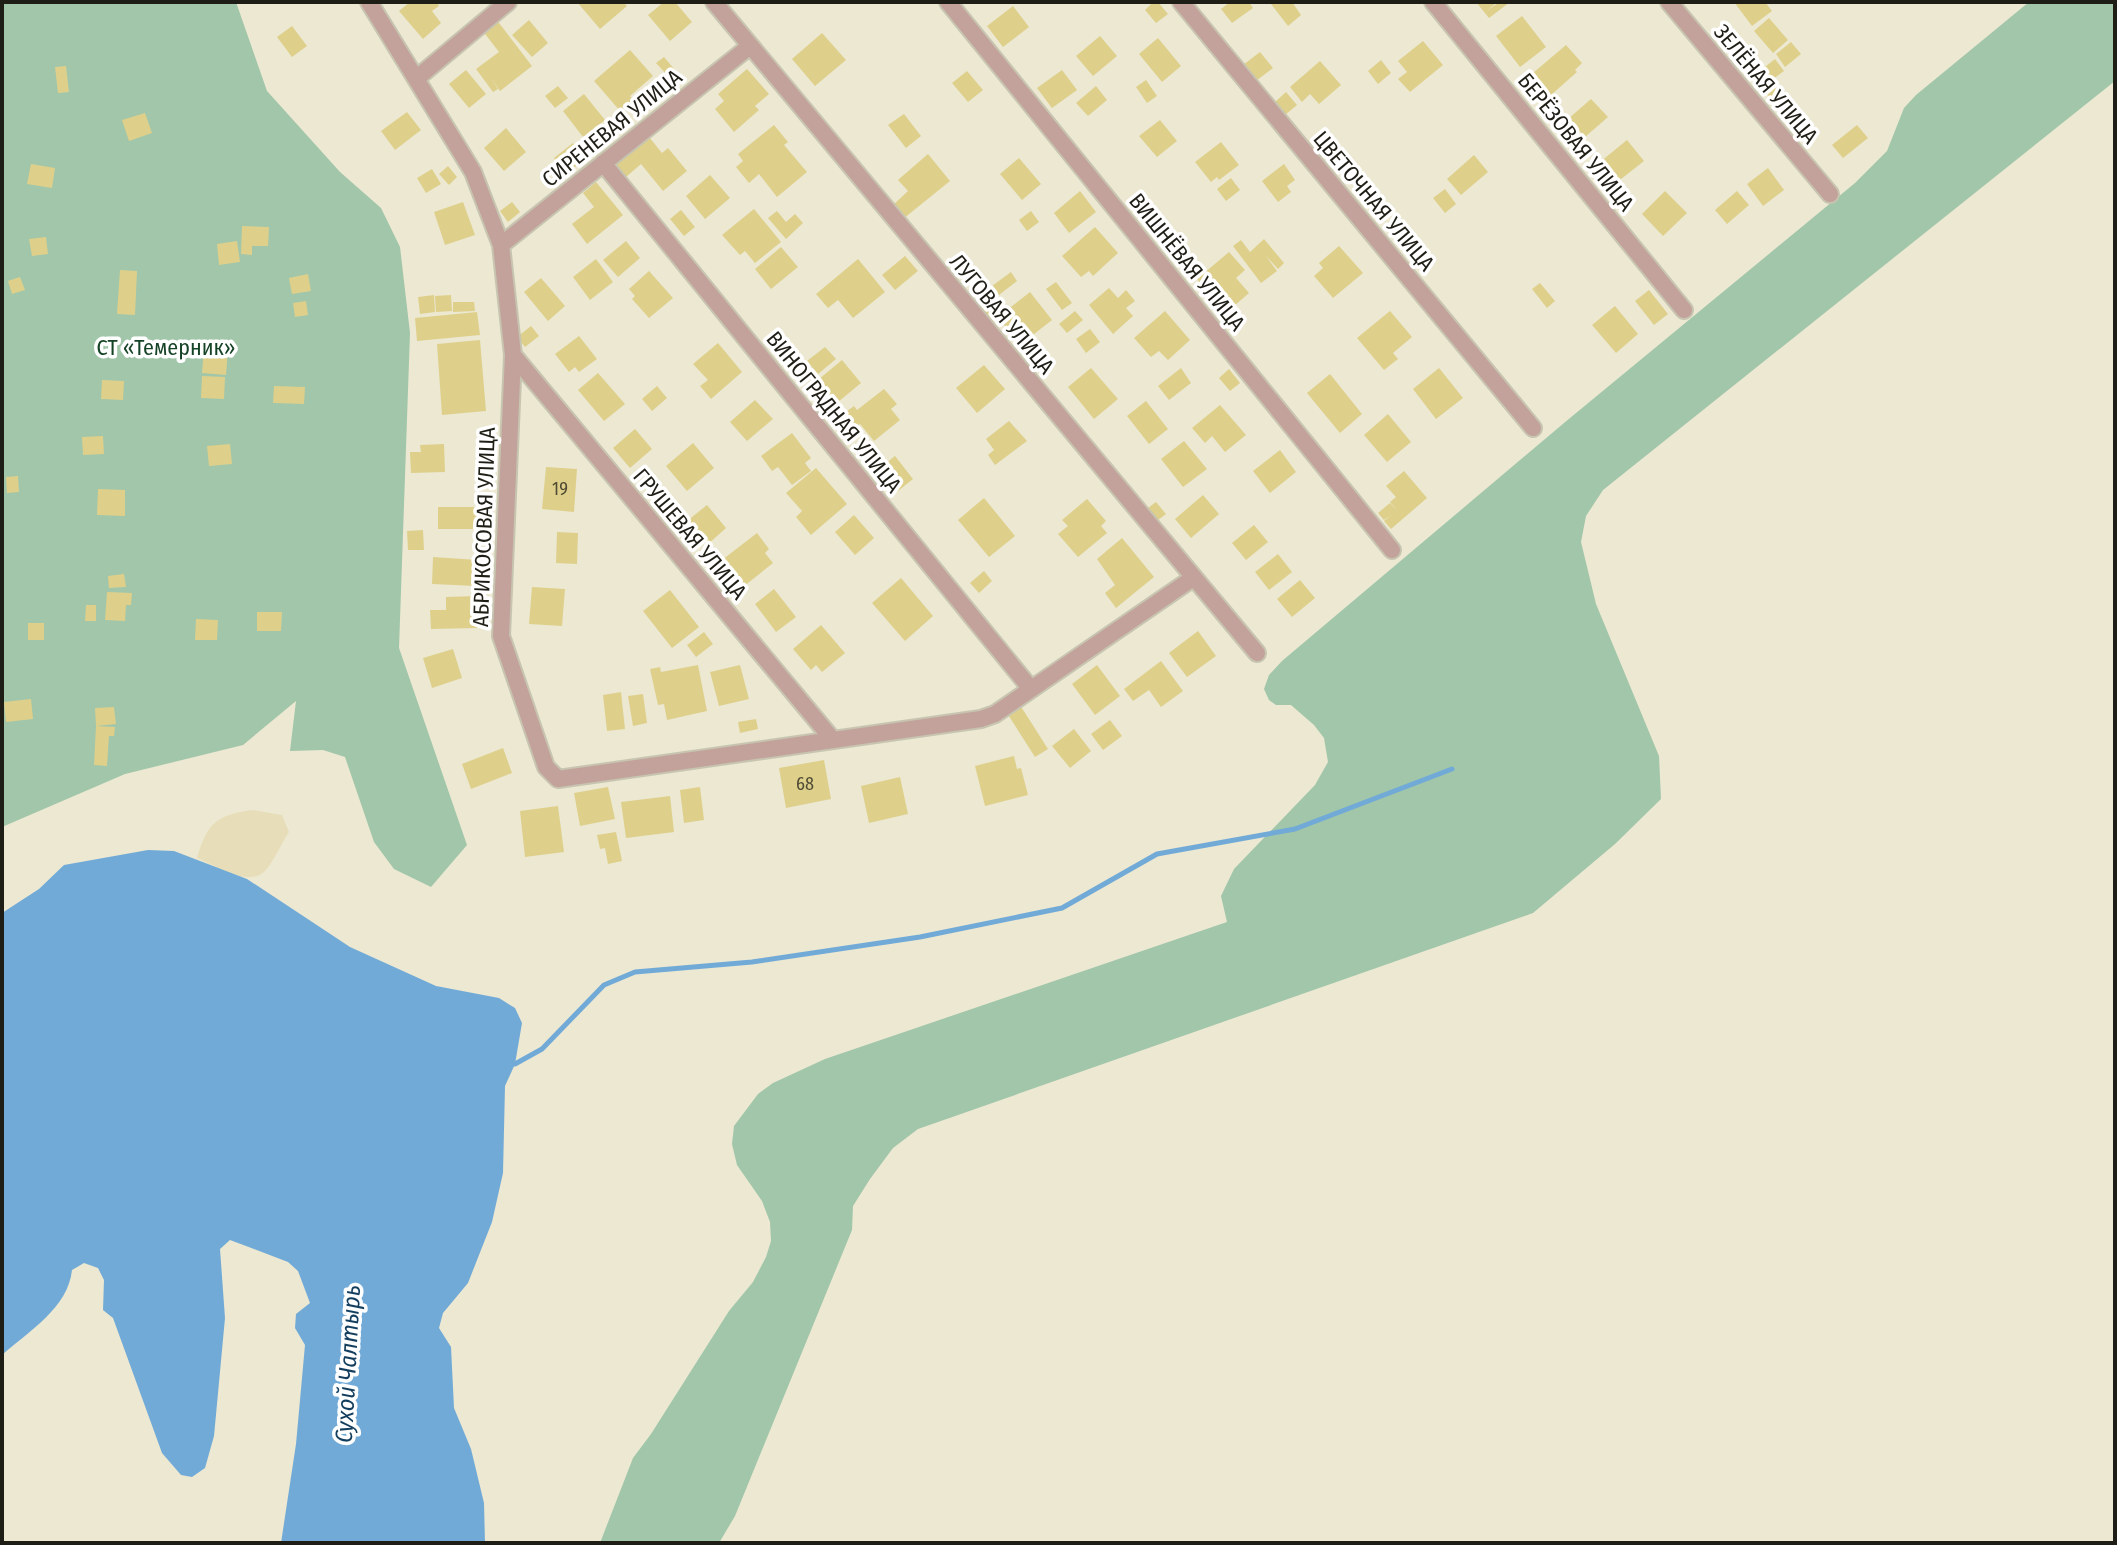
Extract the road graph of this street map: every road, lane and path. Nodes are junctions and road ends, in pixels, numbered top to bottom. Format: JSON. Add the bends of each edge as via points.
{"nodes":[{"id":1,"x":369,"y":2,"type":"edge"},
{"id":2,"x":508,"y":2,"type":"edge"},
{"id":3,"x":714,"y":2,"type":"edge"},
{"id":4,"x":948,"y":2,"type":"edge"},
{"id":5,"x":1181,"y":2,"type":"edge"},
{"id":6,"x":1433,"y":2,"type":"edge"},
{"id":7,"x":1669,"y":2,"type":"edge"},
{"id":8,"x":750,"y":46,"type":"junction"},
{"id":9,"x":417,"y":78,"type":"junction"},
{"id":10,"x":603,"y":163,"type":"junction"},
{"id":11,"x":1830,"y":194,"type":"dead end"},
{"id":12,"x":501,"y":245,"type":"junction"},
{"id":13,"x":1684,"y":310,"type":"dead end"},
{"id":14,"x":513,"y":355,"type":"junction"},
{"id":15,"x":1533,"y":428,"type":"dead end"},
{"id":16,"x":1392,"y":550,"type":"dead end"},
{"id":17,"x":1193,"y":578,"type":"junction"},
{"id":18,"x":1257,"y":653,"type":"dead end"},
{"id":19,"x":1031,"y":689,"type":"junction"},
{"id":20,"x":833,"y":740,"type":"junction"}],
"edges":[{"from":1,"to":9,"type":"street","name":"АБРИКОСОВАЯ УЛИЦА"},
{"from":2,"to":9,"type":"street"},
{"from":3,"to":8,"type":"street","name":"ЛУГОВАЯ УЛИЦА"},
{"from":4,"to":16,"type":"street","name":"ВИШНЁВАЯ УЛИЦА"},
{"from":5,"to":15,"type":"street","name":"ЦВЕТОЧНАЯ УЛИЦА"},
{"from":6,"to":13,"type":"street","name":"БЕРЁЗОВАЯ УЛИЦА"},
{"from":7,"to":11,"type":"street","name":"ЗЕЛЁНАЯ УЛИЦА"},
{"from":8,"to":10,"type":"street","name":"СИРЕНЕВАЯ УЛИЦА"},
{"from":8,"to":17,"type":"street","name":"ЛУГОВАЯ УЛИЦА"},
{"from":9,"to":12,"type":"street","name":"АБРИКОСОВАЯ УЛИЦА","via":[[473,172]]},
{"from":10,"to":12,"type":"street","name":"СИРЕНЕВАЯ УЛИЦА"},
{"from":10,"to":19,"type":"street","name":"ВИНОГРАДНАЯ УЛИЦА"},
{"from":12,"to":14,"type":"street","name":"АБРИКОСОВАЯ УЛИЦА"},
{"from":14,"to":20,"type":"street","name":"ГРУШЕВАЯ УЛИЦА"},
{"from":14,"to":20,"type":"street","name":"АБРИКОСОВАЯ УЛИЦА","via":[[501,636],[546,767],[558,779]]},
{"from":17,"to":18,"type":"street","name":"ЛУГОВАЯ УЛИЦА"},
{"from":17,"to":19,"type":"street","name":"АБРИКОСОВАЯ УЛИЦА"},
{"from":19,"to":20,"type":"street","name":"АБРИКОСОВАЯ УЛИЦА","via":[[981,719]]}]}
